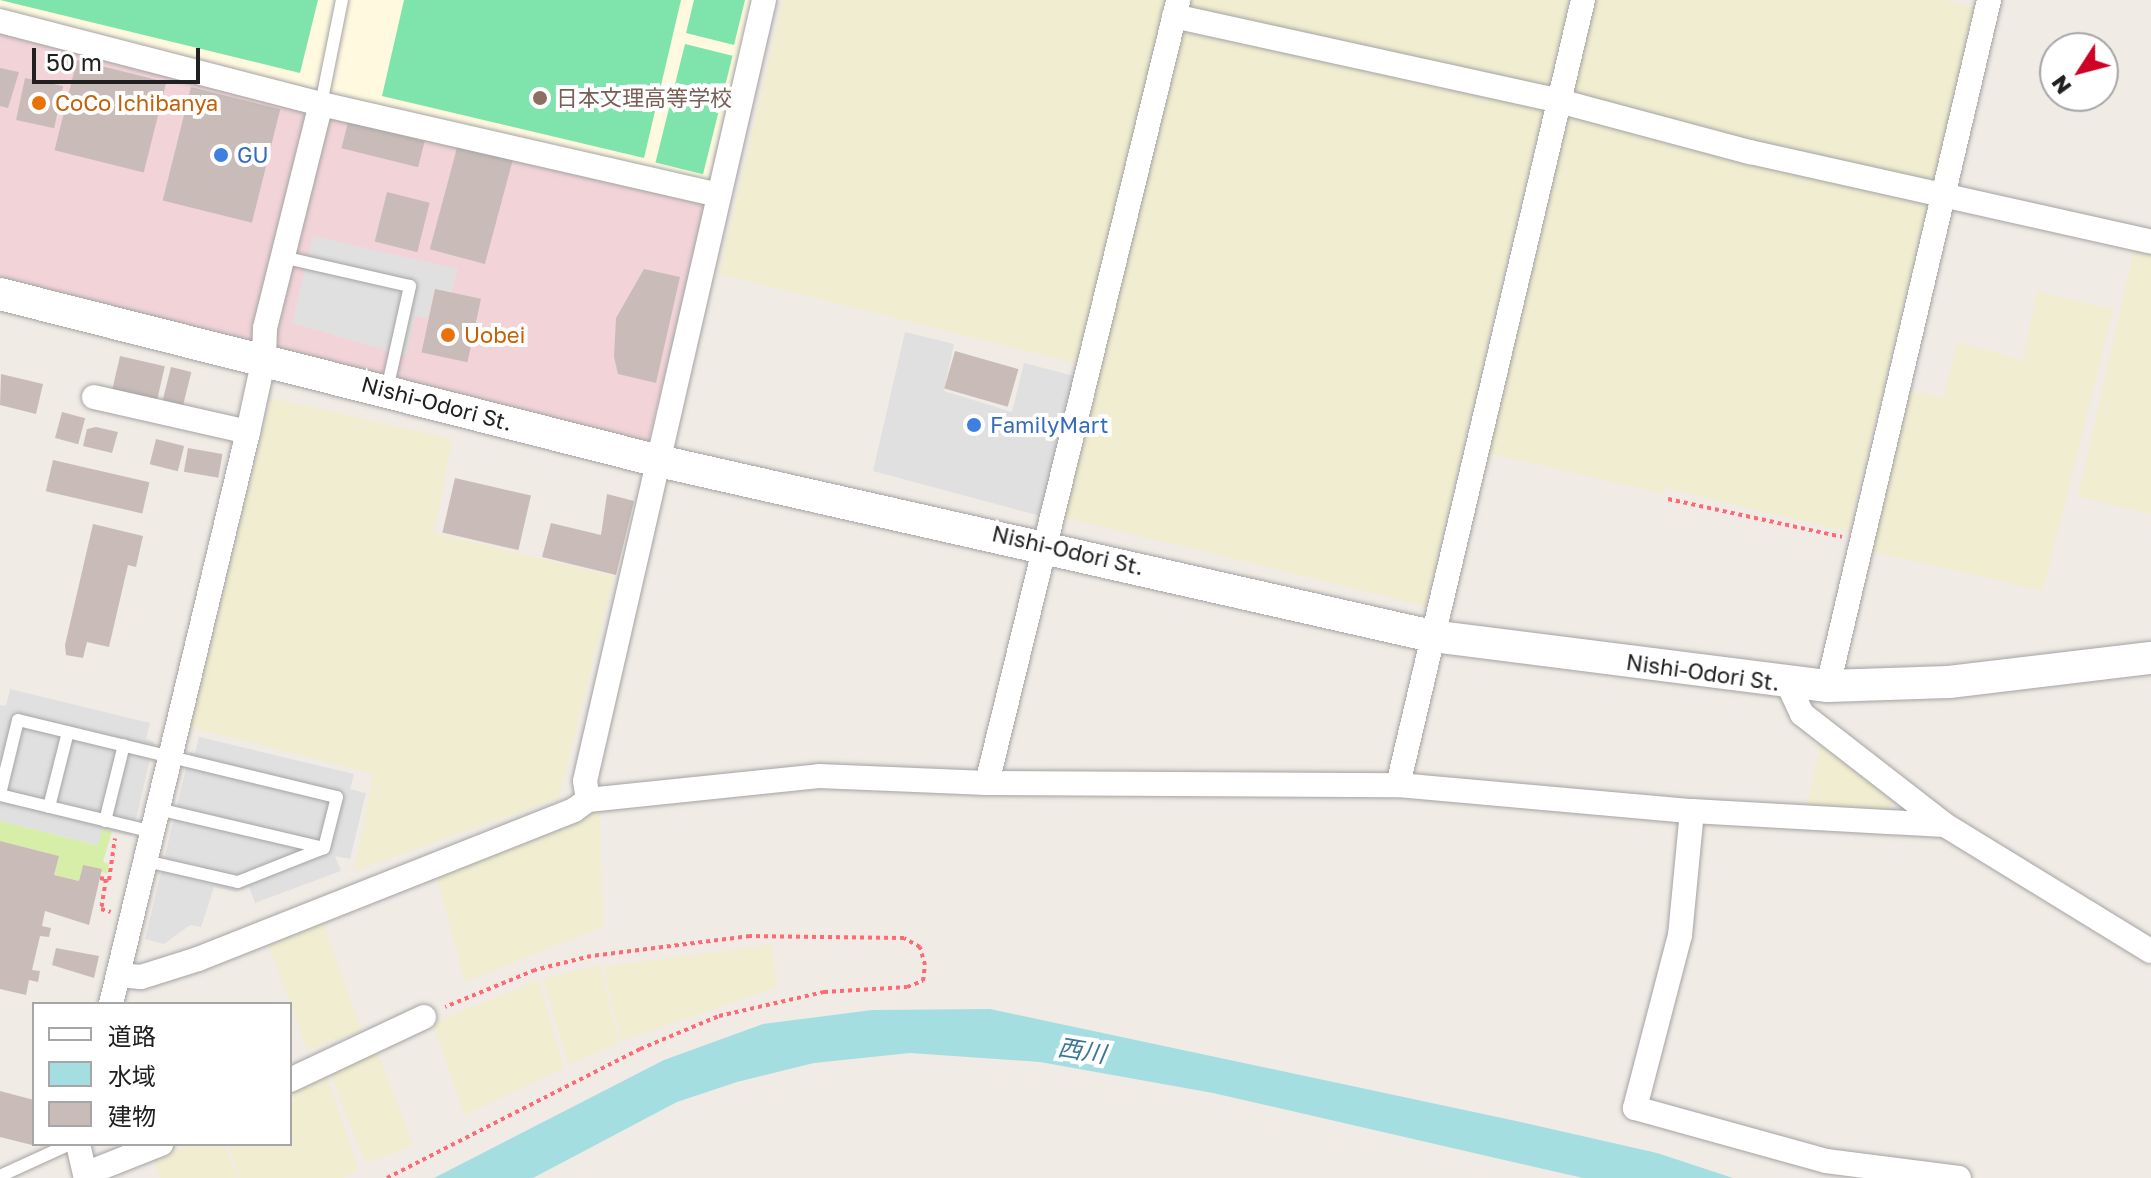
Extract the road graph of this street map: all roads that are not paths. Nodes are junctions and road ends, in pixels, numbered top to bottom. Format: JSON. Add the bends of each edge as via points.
{"nodes":[{"id":1,"x":342,"y":0,"type":"edge"},
{"id":2,"x":764,"y":0,"type":"edge"},
{"id":3,"x":1583,"y":0,"type":"edge"},
{"id":4,"x":1989,"y":0,"type":"edge"},
{"id":5,"x":1176,"y":8,"type":"edge"},
{"id":6,"x":0,"y":21,"type":"edge"},
{"id":7,"x":1559,"y":101,"type":"junction"},
{"id":8,"x":321,"y":104,"type":"junction"},
{"id":9,"x":717,"y":195,"type":"junction"},
{"id":10,"x":1942,"y":196,"type":"junction"},
{"id":11,"x":2151,"y":242,"type":"edge"},
{"id":12,"x":282,"y":257,"type":"junction"},
{"id":13,"x":0,"y":294,"type":"edge"},
{"id":14,"x":264,"y":358,"type":"junction"},
{"id":15,"x":387,"y":390,"type":"junction"},
{"id":16,"x":94,"y":397,"type":"dead end"},
{"id":17,"x":248,"y":432,"type":"junction"},
{"id":18,"x":659,"y":461,"type":"junction"},
{"id":19,"x":1047,"y":545,"type":"junction"},
{"id":20,"x":1432,"y":636,"type":"junction"},
{"id":21,"x":2151,"y":658,"type":"edge"},
{"id":22,"x":1788,"y":684,"type":"junction"},
{"id":23,"x":1828,"y":686,"type":"junction"},
{"id":24,"x":68,"y":732,"type":"junction"},
{"id":25,"x":124,"y":745,"type":"junction"},
{"id":26,"x":171,"y":756,"type":"junction"},
{"id":27,"x":987,"y":783,"type":"junction"},
{"id":28,"x":1398,"y":785,"type":"junction"},
{"id":29,"x":0,"y":795,"type":"edge"},
{"id":30,"x":588,"y":800,"type":"junction"},
{"id":31,"x":49,"y":807,"type":"junction"},
{"id":32,"x":1692,"y":811,"type":"junction"},
{"id":33,"x":105,"y":821,"type":"junction"},
{"id":34,"x":155,"y":821,"type":"junction"},
{"id":35,"x":1945,"y":825,"type":"junction"},
{"id":36,"x":324,"y":848,"type":"junction"},
{"id":37,"x":146,"y":861,"type":"junction"},
{"id":38,"x":2151,"y":951,"type":"edge"},
{"id":39,"x":118,"y":975,"type":"junction"},
{"id":40,"x":111,"y":1002,"type":"edge"},
{"id":41,"x":424,"y":1017,"type":"road end"},
{"id":42,"x":292,"y":1079,"type":"edge"},
{"id":43,"x":66,"y":1146,"type":"edge"},
{"id":44,"x":78,"y":1146,"type":"edge"},
{"id":45,"x":156,"y":1146,"type":"edge"},
{"id":46,"x":0,"y":1176,"type":"edge"},
{"id":47,"x":1959,"y":1178,"type":"edge"}],
"edges":[{"from":1,"to":8,"type":"lane"},
{"from":2,"to":9,"type":"street"},
{"from":3,"to":7,"type":"street"},
{"from":4,"to":10,"type":"street"},
{"from":5,"to":7,"type":"street"},
{"from":5,"to":19,"type":"street"},
{"from":6,"to":8,"type":"street"},
{"from":7,"to":10,"type":"street"},
{"from":7,"to":20,"type":"street"},
{"from":8,"to":9,"type":"street"},
{"from":8,"to":12,"type":"street"},
{"from":9,"to":18,"type":"street"},
{"from":10,"to":11,"type":"street"},
{"from":10,"to":23,"type":"street"},
{"from":12,"to":14,"type":"street","via":[[265,328]]},
{"from":12,"to":15,"type":"lane","via":[[410,286]]},
{"from":13,"to":14,"type":"street","name":"Nishi-Odori St."},
{"from":14,"to":15,"type":"street","name":"Nishi-Odori St."},
{"from":14,"to":17,"type":"street"},
{"from":15,"to":18,"type":"street","name":"Nishi-Odori St."},
{"from":16,"to":17,"type":"street"},
{"from":17,"to":26,"type":"street"},
{"from":18,"to":19,"type":"street","name":"Nishi-Odori St."},
{"from":18,"to":30,"type":"street","via":[[585,781]]},
{"from":19,"to":20,"type":"street","name":"Nishi-Odori St."},
{"from":19,"to":27,"type":"street"},
{"from":20,"to":22,"type":"street","name":"Nishi-Odori St."},
{"from":20,"to":28,"type":"street"},
{"from":21,"to":23,"type":"street","name":"Nishi-Odori St.","via":[[1949,682]]},
{"from":22,"to":23,"type":"street","name":"Nishi-Odori St."},
{"from":22,"to":35,"type":"street","via":[[1802,714]]},
{"from":24,"to":25,"type":"lane"},
{"from":24,"to":29,"type":"lane","via":[[18,720]]},
{"from":24,"to":31,"type":"lane"},
{"from":25,"to":26,"type":"lane"},
{"from":25,"to":33,"type":"lane"},
{"from":26,"to":34,"type":"street"},
{"from":26,"to":36,"type":"lane","via":[[337,797]]},
{"from":27,"to":28,"type":"street"},
{"from":27,"to":30,"type":"street","via":[[819,776]]},
{"from":28,"to":32,"type":"street"},
{"from":29,"to":31,"type":"lane"},
{"from":30,"to":39,"type":"street","via":[[198,959],[141,977]]},
{"from":31,"to":33,"type":"lane"},
{"from":32,"to":35,"type":"street"},
{"from":32,"to":47,"type":"street","via":[[1680,935],[1635,1108],[1826,1161]]},
{"from":33,"to":34,"type":"lane"},
{"from":34,"to":36,"type":"lane"},
{"from":34,"to":37,"type":"street"},
{"from":35,"to":38,"type":"street"},
{"from":36,"to":37,"type":"lane","via":[[238,882]]},
{"from":37,"to":39,"type":"street"},
{"from":39,"to":40,"type":"street"},
{"from":41,"to":42,"type":"street"},
{"from":43,"to":46,"type":"lane"},
{"from":44,"to":45,"type":"street","via":[[85,1174]]}]}
